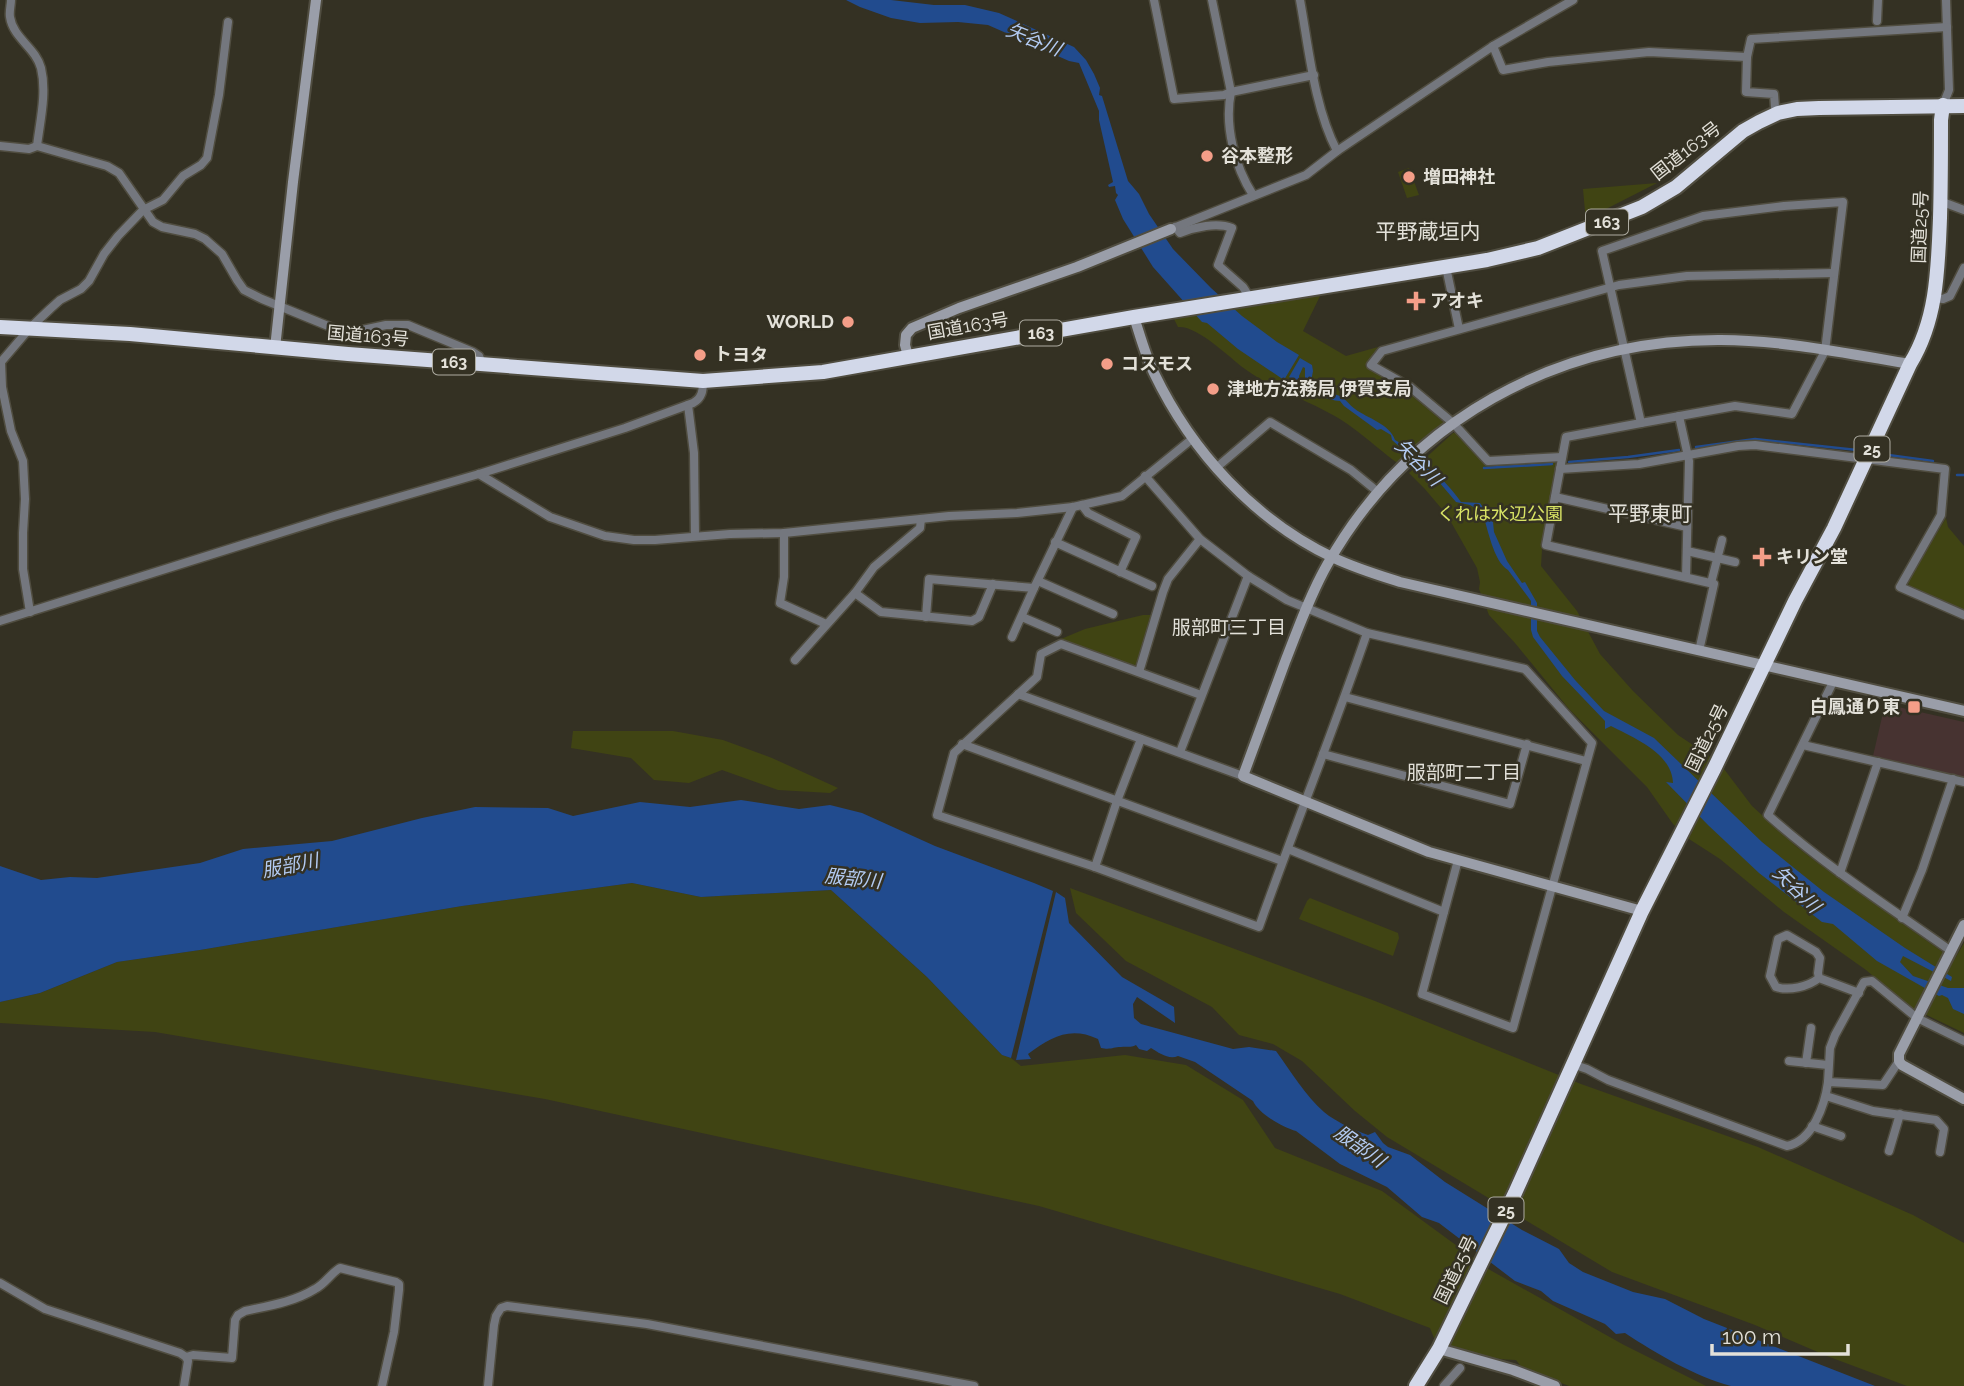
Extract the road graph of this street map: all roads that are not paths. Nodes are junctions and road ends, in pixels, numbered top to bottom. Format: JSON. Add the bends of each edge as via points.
{"nodes":[{"id":1,"x":11,"y":0,"type":"edge"},
{"id":2,"x":316,"y":0,"type":"edge"},
{"id":3,"x":1154,"y":0,"type":"edge"},
{"id":4,"x":1212,"y":0,"type":"edge"},
{"id":5,"x":1300,"y":0,"type":"edge"},
{"id":6,"x":1573,"y":0,"type":"edge"},
{"id":7,"x":1878,"y":0,"type":"edge"},
{"id":8,"x":1946,"y":0,"type":"edge"},
{"id":9,"x":1877,"y":21,"type":"dead end"},
{"id":10,"x":228,"y":22,"type":"dead end"},
{"id":11,"x":1947,"y":27,"type":"junction"},
{"id":12,"x":1493,"y":46,"type":"junction"},
{"id":13,"x":1747,"y":57,"type":"junction"},
{"id":14,"x":1314,"y":75,"type":"junction"},
{"id":15,"x":1231,"y":92,"type":"junction"},
{"id":16,"x":1943,"y":105,"type":"junction"},
{"id":17,"x":1964,"y":106,"type":"edge"},
{"id":18,"x":1778,"y":113,"type":"junction"},
{"id":19,"x":0,"y":146,"type":"edge"},
{"id":20,"x":37,"y":146,"type":"junction"},
{"id":21,"x":1337,"y":151,"type":"junction"},
{"id":22,"x":1253,"y":195,"type":"junction"},
{"id":23,"x":1940,"y":201,"type":"junction"},
{"id":24,"x":144,"y":210,"type":"junction"},
{"id":25,"x":1964,"y":210,"type":"edge"},
{"id":26,"x":1173,"y":228,"type":"junction"},
{"id":27,"x":1446,"y":267,"type":"junction"},
{"id":28,"x":1964,"y":268,"type":"edge"},
{"id":29,"x":1835,"y":273,"type":"junction"},
{"id":30,"x":1960,"y":285,"type":"edge"},
{"id":31,"x":1610,"y":288,"type":"junction"},
{"id":32,"x":1934,"y":298,"type":"junction"},
{"id":33,"x":1248,"y":299,"type":"junction"},
{"id":34,"x":279,"y":307,"type":"junction"},
{"id":35,"x":1134,"y":317,"type":"junction"},
{"id":36,"x":0,"y":327,"type":"edge"},
{"id":37,"x":30,"y":328,"type":"junction"},
{"id":38,"x":1459,"y":329,"type":"junction"},
{"id":39,"x":275,"y":348,"type":"junction"},
{"id":40,"x":1623,"y":348,"type":"junction"},
{"id":41,"x":1825,"y":351,"type":"junction"},
{"id":42,"x":908,"y":356,"type":"junction"},
{"id":43,"x":481,"y":364,"type":"junction"},
{"id":44,"x":1910,"y":365,"type":"junction"},
{"id":45,"x":703,"y":381,"type":"junction"},
{"id":46,"x":688,"y":405,"type":"junction"},
{"id":47,"x":1679,"y":416,"type":"junction"},
{"id":48,"x":1641,"y":423,"type":"junction"},
{"id":49,"x":1450,"y":425,"type":"junction"},
{"id":50,"x":1192,"y":439,"type":"junction"},
{"id":51,"x":1688,"y":454,"type":"junction"},
{"id":52,"x":1562,"y":457,"type":"junction"},
{"id":53,"x":1867,"y":459,"type":"junction"},
{"id":54,"x":1216,"y":468,"type":"junction"},
{"id":55,"x":1560,"y":469,"type":"junction"},
{"id":56,"x":479,"y":474,"type":"junction"},
{"id":57,"x":1145,"y":476,"type":"junction"},
{"id":58,"x":1378,"y":492,"type":"junction"},
{"id":59,"x":1555,"y":497,"type":"junction"},
{"id":60,"x":1082,"y":505,"type":"junction"},
{"id":61,"x":1073,"y":507,"type":"junction"},
{"id":62,"x":921,"y":519,"type":"junction"},
{"id":63,"x":1687,"y":527,"type":"junction"},
{"id":64,"x":784,"y":533,"type":"junction"},
{"id":65,"x":695,"y":536,"type":"junction"},
{"id":66,"x":1200,"y":539,"type":"junction"},
{"id":67,"x":1721,"y":540,"type":"dead end"},
{"id":68,"x":1055,"y":542,"type":"junction"},
{"id":69,"x":1687,"y":551,"type":"junction"},
{"id":70,"x":1332,"y":557,"type":"junction"},
{"id":71,"x":1717,"y":558,"type":"junction"},
{"id":72,"x":1735,"y":562,"type":"dead end"},
{"id":73,"x":1120,"y":572,"type":"junction"},
{"id":74,"x":1248,"y":576,"type":"junction"},
{"id":75,"x":1686,"y":577,"type":"junction"},
{"id":76,"x":1711,"y":583,"type":"junction"},
{"id":77,"x":993,"y":584,"type":"junction"},
{"id":78,"x":1036,"y":584,"type":"junction"},
{"id":79,"x":1152,"y":586,"type":"dead end"},
{"id":80,"x":855,"y":593,"type":"junction"},
{"id":81,"x":1306,"y":608,"type":"junction"},
{"id":82,"x":30,"y":612,"type":"junction"},
{"id":83,"x":1113,"y":614,"type":"dead end"},
{"id":84,"x":1964,"y":615,"type":"edge"},
{"id":85,"x":926,"y":617,"type":"junction"},
{"id":86,"x":1022,"y":617,"type":"junction"},
{"id":87,"x":0,"y":621,"type":"edge"},
{"id":88,"x":826,"y":624,"type":"junction"},
{"id":89,"x":1058,"y":632,"type":"dead end"},
{"id":90,"x":1367,"y":633,"type":"junction"},
{"id":91,"x":1012,"y":638,"type":"dead end"},
{"id":92,"x":1699,"y":651,"type":"junction"},
{"id":93,"x":795,"y":660,"type":"dead end"},
{"id":94,"x":1764,"y":667,"type":"junction"},
{"id":95,"x":1139,"y":672,"type":"junction"},
{"id":96,"x":1833,"y":682,"type":"junction"},
{"id":97,"x":1018,"y":694,"type":"junction"},
{"id":98,"x":1201,"y":695,"type":"junction"},
{"id":99,"x":1345,"y":697,"type":"junction"},
{"id":100,"x":1964,"y":711,"type":"edge"},
{"id":101,"x":1141,"y":739,"type":"junction"},
{"id":102,"x":962,"y":744,"type":"junction"},
{"id":103,"x":1527,"y":744,"type":"junction"},
{"id":104,"x":1803,"y":745,"type":"junction"},
{"id":105,"x":1180,"y":752,"type":"junction"},
{"id":106,"x":1323,"y":754,"type":"junction"},
{"id":107,"x":1586,"y":761,"type":"junction"},
{"id":108,"x":1878,"y":762,"type":"junction"},
{"id":109,"x":1242,"y":776,"type":"junction"},
{"id":110,"x":1953,"y":779,"type":"junction"},
{"id":111,"x":1964,"y":782,"type":"edge"},
{"id":112,"x":1117,"y":801,"type":"junction"},
{"id":113,"x":1304,"y":801,"type":"junction"},
{"id":114,"x":1288,"y":849,"type":"junction"},
{"id":115,"x":1458,"y":860,"type":"junction"},
{"id":116,"x":1282,"y":861,"type":"junction"},
{"id":117,"x":1095,"y":867,"type":"junction"},
{"id":118,"x":1840,"y":873,"type":"junction"},
{"id":119,"x":1553,"y":885,"type":"junction"},
{"id":120,"x":1642,"y":911,"type":"junction"},
{"id":121,"x":1444,"y":912,"type":"junction"},
{"id":122,"x":1902,"y":918,"type":"junction"},
{"id":123,"x":1964,"y":925,"type":"edge"},
{"id":124,"x":1951,"y":951,"type":"junction"},
{"id":125,"x":1819,"y":978,"type":"junction"},
{"id":126,"x":1859,"y":993,"type":"junction"},
{"id":127,"x":1917,"y":1018,"type":"junction"},
{"id":128,"x":1811,"y":1028,"type":"dead end"},
{"id":129,"x":1964,"y":1041,"type":"edge"},
{"id":130,"x":1788,"y":1061,"type":"dead end"},
{"id":131,"x":1899,"y":1061,"type":"junction"},
{"id":132,"x":1806,"y":1063,"type":"junction"},
{"id":133,"x":1828,"y":1065,"type":"junction"},
{"id":134,"x":1572,"y":1066,"type":"junction"},
{"id":135,"x":1828,"y":1082,"type":"junction"},
{"id":136,"x":1826,"y":1096,"type":"junction"},
{"id":137,"x":1964,"y":1099,"type":"edge"},
{"id":138,"x":1900,"y":1114,"type":"junction"},
{"id":139,"x":1812,"y":1126,"type":"junction"},
{"id":140,"x":1841,"y":1136,"type":"dead end"},
{"id":141,"x":1889,"y":1151,"type":"dead end"},
{"id":142,"x":1940,"y":1152,"type":"dead end"},
{"id":143,"x":0,"y":1283,"type":"edge"},
{"id":144,"x":1439,"y":1349,"type":"junction"},
{"id":145,"x":186,"y":1357,"type":"junction"},
{"id":146,"x":1461,"y":1368,"type":"dead end"},
{"id":147,"x":184,"y":1386,"type":"edge"},
{"id":148,"x":382,"y":1386,"type":"edge"},
{"id":149,"x":488,"y":1386,"type":"edge"},
{"id":150,"x":974,"y":1386,"type":"edge"},
{"id":151,"x":1416,"y":1386,"type":"edge"},
{"id":152,"x":1444,"y":1386,"type":"edge"},
{"id":153,"x":1555,"y":1386,"type":"edge"}],
"edges":[{"from":1,"to":20,"type":"street","via":[[10,16],[17,35],[41,67],[43,100]]},
{"from":2,"to":34,"type":"street"},
{"from":3,"to":15,"type":"street","via":[[1174,99]]},
{"from":4,"to":15,"type":"street"},
{"from":5,"to":14,"type":"street"},
{"from":6,"to":12,"type":"street"},
{"from":7,"to":9,"type":"street"},
{"from":8,"to":11,"type":"street"},
{"from":10,"to":24,"type":"street","via":[[206,158],[163,200]]},
{"from":11,"to":13,"type":"street","via":[[1751,39]]},
{"from":11,"to":16,"type":"street","via":[[1949,90]]},
{"from":12,"to":13,"type":"street","via":[[1503,70],[1649,52]]},
{"from":12,"to":21,"type":"street"},
{"from":13,"to":18,"type":"street","via":[[1746,92],[1774,94]]},
{"from":14,"to":15,"type":"street"},
{"from":14,"to":21,"type":"street","via":[[1326,131]]},
{"from":15,"to":22,"type":"street","via":[[1236,163]]},
{"from":16,"to":17,"type":"highway"},
{"from":16,"to":18,"type":"highway","name":"国道163号","number":"163"},
{"from":16,"to":23,"type":"highway","name":"国道25号","number":"25"},
{"from":18,"to":27,"type":"highway","name":"国道163号","number":"163","via":[[1744,131],[1676,187],[1642,207],[1538,248]]},
{"from":19,"to":20,"type":"street"},
{"from":20,"to":24,"type":"street","via":[[119,173]]},
{"from":21,"to":22,"type":"street","via":[[1306,175]]},
{"from":22,"to":26,"type":"street"},
{"from":23,"to":25,"type":"street"},
{"from":23,"to":32,"type":"highway","name":"国道25号","number":"25"},
{"from":24,"to":34,"type":"street","via":[[162,227],[195,234],[215,247],[244,290]]},
{"from":24,"to":37,"type":"street","via":[[118,236],[82,289],[60,300]]},
{"from":26,"to":33,"type":"street","via":[[1180,233],[1214,226],[1232,228],[1218,265],[1243,287]]},
{"from":26,"to":42,"type":"street","via":[[912,328],[906,335]]},
{"from":27,"to":33,"type":"highway","name":"国道163号","number":"163"},
{"from":27,"to":38,"type":"street"},
{"from":28,"to":30,"type":"street"},
{"from":29,"to":31,"type":"street","via":[[1686,276]]},
{"from":29,"to":31,"type":"street","via":[[1843,202],[1703,216],[1602,251]]},
{"from":29,"to":41,"type":"street"},
{"from":30,"to":32,"type":"street","via":[[1950,296]]},
{"from":31,"to":38,"type":"street"},
{"from":31,"to":40,"type":"street"},
{"from":32,"to":44,"type":"highway","name":"国道25号","number":"25"},
{"from":33,"to":35,"type":"highway","name":"国道163号","number":"163"},
{"from":34,"to":39,"type":"street"},
{"from":34,"to":43,"type":"street","via":[[353,332],[408,325],[473,352]]},
{"from":35,"to":42,"type":"highway","name":"国道163号","number":"163"},
{"from":35,"to":50,"type":"street","via":[[1152,370]]},
{"from":36,"to":37,"type":"highway","name":"国道163号","number":"163"},
{"from":37,"to":39,"type":"highway","name":"国道163号","number":"163"},
{"from":37,"to":82,"type":"street","via":[[1,362],[2,387],[23,461],[23,569]]},
{"from":38,"to":49,"type":"street","via":[[1382,351],[1371,365],[1410,387]]},
{"from":39,"to":43,"type":"highway","name":"国道163号","number":"163"},
{"from":40,"to":41,"type":"street","via":[[1722,340]]},
{"from":40,"to":48,"type":"street"},
{"from":40,"to":49,"type":"street","via":[[1563,365],[1507,389]]},
{"from":41,"to":44,"type":"street"},
{"from":41,"to":47,"type":"street","via":[[1792,415],[1735,406]]},
{"from":42,"to":45,"type":"highway","name":"国道163号","number":"163","via":[[823,372]]},
{"from":43,"to":45,"type":"highway","name":"国道163号","number":"163"},
{"from":44,"to":53,"type":"highway","name":"国道25号","number":"25"},
{"from":45,"to":46,"type":"street","via":[[699,400]]},
{"from":46,"to":56,"type":"street"},
{"from":46,"to":65,"type":"street"},
{"from":47,"to":48,"type":"street"},
{"from":47,"to":51,"type":"street"},
{"from":48,"to":52,"type":"street","via":[[1566,437]]},
{"from":49,"to":52,"type":"street","via":[[1488,461]]},
{"from":49,"to":58,"type":"street"},
{"from":50,"to":54,"type":"street"},
{"from":50,"to":57,"type":"street"},
{"from":51,"to":53,"type":"street","via":[[1755,445]]},
{"from":51,"to":55,"type":"street","via":[[1639,464]]},
{"from":51,"to":63,"type":"street"},
{"from":52,"to":55,"type":"street"},
{"from":53,"to":84,"type":"street","via":[[1945,468],[1941,515],[1900,587]]},
{"from":53,"to":94,"type":"highway","name":"国道25号","number":"25"},
{"from":54,"to":58,"type":"street","via":[[1270,422],[1351,470]]},
{"from":54,"to":70,"type":"street","via":[[1271,519]]},
{"from":55,"to":59,"type":"street"},
{"from":56,"to":65,"type":"street","via":[[550,517],[605,536],[655,540]]},
{"from":56,"to":82,"type":"street"},
{"from":57,"to":60,"type":"street","via":[[1122,496]]},
{"from":57,"to":66,"type":"street"},
{"from":58,"to":70,"type":"street"},
{"from":59,"to":63,"type":"street"},
{"from":59,"to":75,"type":"street","via":[[1546,545]]},
{"from":60,"to":61,"type":"street"},
{"from":60,"to":73,"type":"street","via":[[1088,513],[1136,537]]},
{"from":61,"to":62,"type":"street"},
{"from":61,"to":68,"type":"street"},
{"from":62,"to":64,"type":"street"},
{"from":62,"to":80,"type":"street","via":[[920,528],[874,567]]},
{"from":63,"to":69,"type":"street"},
{"from":64,"to":65,"type":"street"},
{"from":64,"to":88,"type":"street","via":[[780,603]]},
{"from":66,"to":74,"type":"street"},
{"from":66,"to":95,"type":"street","via":[[1168,579]]},
{"from":67,"to":71,"type":"street"},
{"from":68,"to":73,"type":"street"},
{"from":68,"to":78,"type":"street"},
{"from":69,"to":71,"type":"street"},
{"from":69,"to":75,"type":"street"},
{"from":70,"to":81,"type":"street"},
{"from":70,"to":92,"type":"street","via":[[1400,582]]},
{"from":71,"to":72,"type":"street"},
{"from":71,"to":76,"type":"street"},
{"from":73,"to":79,"type":"street"},
{"from":74,"to":81,"type":"street"},
{"from":74,"to":98,"type":"street"},
{"from":75,"to":76,"type":"street"},
{"from":76,"to":92,"type":"street"},
{"from":77,"to":78,"type":"street"},
{"from":77,"to":85,"type":"street","via":[[979,617],[972,621]]},
{"from":77,"to":85,"type":"street","via":[[929,579]]},
{"from":78,"to":83,"type":"street"},
{"from":78,"to":86,"type":"street"},
{"from":80,"to":85,"type":"street","via":[[881,612]]},
{"from":80,"to":88,"type":"street"},
{"from":81,"to":90,"type":"street"},
{"from":81,"to":109,"type":"street"},
{"from":82,"to":87,"type":"street"},
{"from":86,"to":89,"type":"street"},
{"from":86,"to":91,"type":"street"},
{"from":88,"to":93,"type":"street"},
{"from":90,"to":99,"type":"street"},
{"from":90,"to":107,"type":"street","via":[[1525,668],[1592,743]]},
{"from":92,"to":94,"type":"street"},
{"from":94,"to":96,"type":"street"},
{"from":94,"to":120,"type":"highway","name":"国道25号","number":"25"},
{"from":95,"to":97,"type":"street","via":[[1061,644],[1041,654],[1037,677]]},
{"from":95,"to":98,"type":"street"},
{"from":96,"to":100,"type":"street"},
{"from":96,"to":104,"type":"street"},
{"from":97,"to":101,"type":"street"},
{"from":97,"to":102,"type":"street"},
{"from":98,"to":105,"type":"street"},
{"from":99,"to":103,"type":"street"},
{"from":99,"to":106,"type":"street"},
{"from":101,"to":105,"type":"street"},
{"from":101,"to":112,"type":"street"},
{"from":102,"to":112,"type":"street"},
{"from":102,"to":117,"type":"street","via":[[954,752],[937,815]]},
{"from":103,"to":106,"type":"street","via":[[1510,804]]},
{"from":103,"to":107,"type":"street"},
{"from":104,"to":108,"type":"street"},
{"from":104,"to":118,"type":"street","via":[[1768,815]]},
{"from":105,"to":109,"type":"street"},
{"from":106,"to":113,"type":"street"},
{"from":107,"to":119,"type":"street"},
{"from":108,"to":110,"type":"street"},
{"from":108,"to":118,"type":"street"},
{"from":109,"to":113,"type":"street"},
{"from":110,"to":111,"type":"street"},
{"from":110,"to":122,"type":"street"},
{"from":112,"to":116,"type":"street"},
{"from":112,"to":117,"type":"street"},
{"from":113,"to":114,"type":"street"},
{"from":113,"to":115,"type":"street"},
{"from":114,"to":116,"type":"street"},
{"from":114,"to":121,"type":"street"},
{"from":115,"to":119,"type":"street"},
{"from":115,"to":121,"type":"street"},
{"from":116,"to":117,"type":"street","via":[[1259,927]]},
{"from":118,"to":122,"type":"street"},
{"from":119,"to":120,"type":"street"},
{"from":119,"to":121,"type":"street","via":[[1513,1028],[1422,993]]},
{"from":120,"to":134,"type":"highway","name":"国道25号","number":"25"},
{"from":122,"to":124,"type":"street"},
{"from":123,"to":124,"type":"street"},
{"from":124,"to":127,"type":"street"},
{"from":125,"to":125,"type":"street","via":[[1786,990],[1776,987],[1770,976],[1778,939],[1787,935],[1816,952]]},
{"from":125,"to":126,"type":"street"},
{"from":126,"to":127,"type":"street","via":[[1864,982],[1872,981]]},
{"from":126,"to":133,"type":"street","via":[[1835,1035]]},
{"from":127,"to":129,"type":"street"},
{"from":127,"to":131,"type":"street"},
{"from":128,"to":132,"type":"street"},
{"from":130,"to":132,"type":"street"},
{"from":131,"to":135,"type":"street","via":[[1883,1085]]},
{"from":131,"to":137,"type":"street"},
{"from":132,"to":133,"type":"street"},
{"from":133,"to":135,"type":"street"},
{"from":134,"to":139,"type":"street","via":[[1787,1146]]},
{"from":134,"to":144,"type":"highway","name":"国道25号","number":"25"},
{"from":135,"to":136,"type":"street"},
{"from":136,"to":138,"type":"street"},
{"from":136,"to":139,"type":"street"},
{"from":138,"to":141,"type":"street"},
{"from":138,"to":142,"type":"street","via":[[1936,1120],[1944,1129]]},
{"from":139,"to":140,"type":"street"},
{"from":143,"to":145,"type":"street","via":[[45,1309]]},
{"from":144,"to":151,"type":"highway","name":"国道25号","number":"25"},
{"from":144,"to":153,"type":"street"},
{"from":145,"to":147,"type":"street"},
{"from":145,"to":148,"type":"street","via":[[232,1358],[238,1315],[307,1294],[340,1268],[399,1284]]},
{"from":146,"to":152,"type":"street"},
{"from":149,"to":150,"type":"street","via":[[496,1316],[507,1306],[647,1324]]}]}
